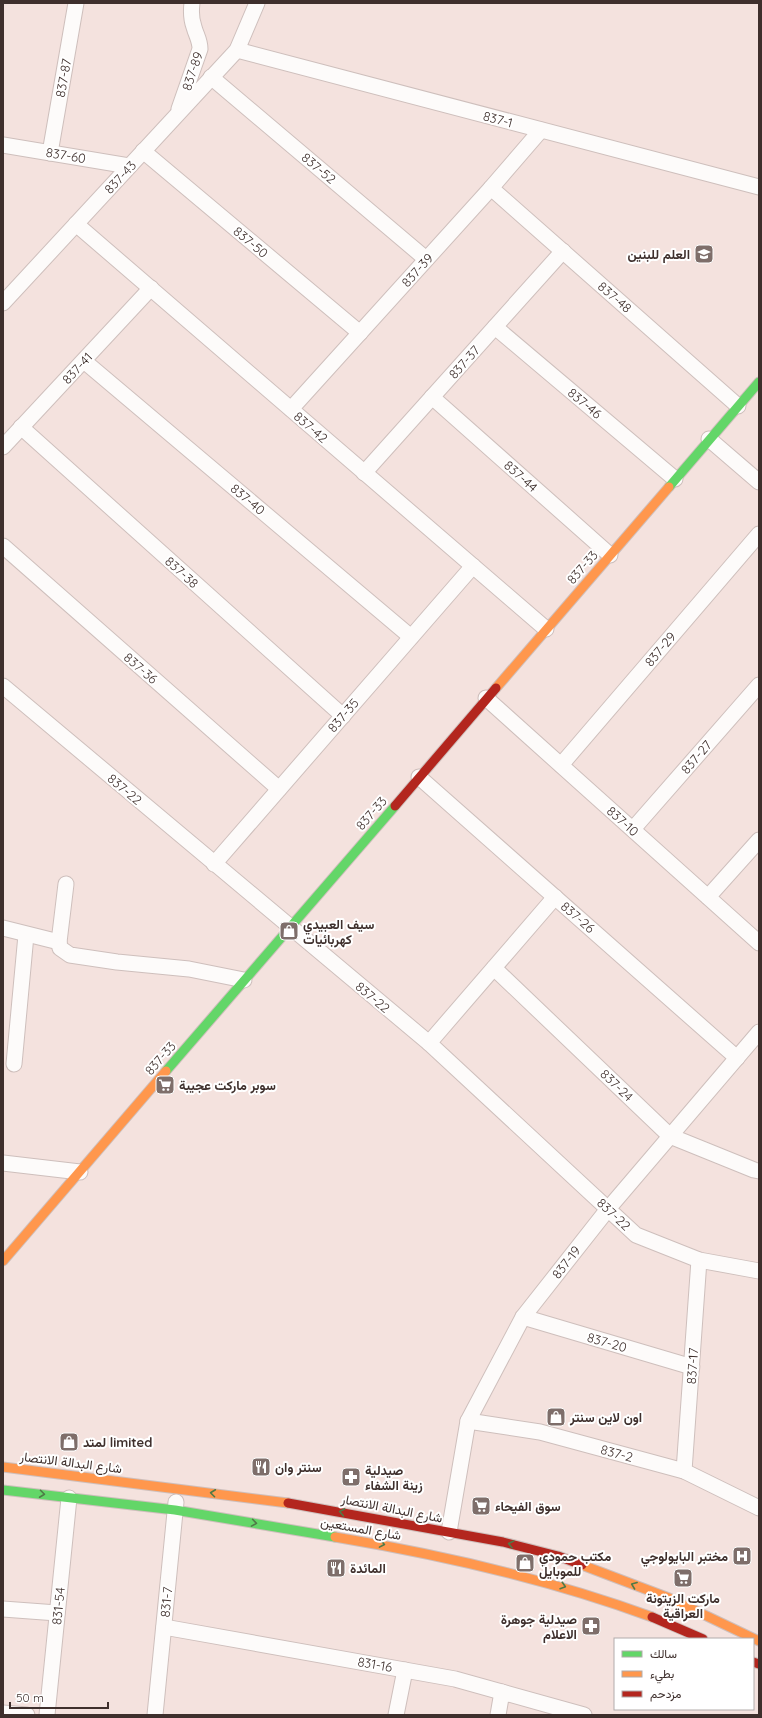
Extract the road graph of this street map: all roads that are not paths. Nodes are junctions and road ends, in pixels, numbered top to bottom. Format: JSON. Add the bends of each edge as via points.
{"nodes":[{"id":1,"x":76,"y":3,"type":"edge"},
{"id":2,"x":192,"y":3,"type":"edge"},
{"id":3,"x":257,"y":3,"type":"edge"},
{"id":4,"x":237,"y":50,"type":"junction"},
{"id":5,"x":211,"y":77,"type":"junction"},
{"id":6,"x":177,"y":115,"type":"junction"},
{"id":7,"x":541,"y":130,"type":"junction"},
{"id":8,"x":3,"y":144,"type":"edge"},
{"id":9,"x":143,"y":151,"type":"junction"},
{"id":10,"x":50,"y":153,"type":"junction"},
{"id":11,"x":130,"y":166,"type":"junction"},
{"id":12,"x":759,"y":187,"type":"edge"},
{"id":13,"x":491,"y":188,"type":"junction"},
{"id":14,"x":76,"y":224,"type":"junction"},
{"id":15,"x":563,"y":251,"type":"junction"},
{"id":16,"x":426,"y":259,"type":"junction"},
{"id":17,"x":151,"y":288,"type":"junction"},
{"id":18,"x":3,"y":303,"type":"edge"},
{"id":19,"x":495,"y":327,"type":"junction"},
{"id":20,"x":360,"y":333,"type":"junction"},
{"id":21,"x":84,"y":361,"type":"junction"},
{"id":22,"x":759,"y":382,"type":"edge"},
{"id":23,"x":432,"y":397,"type":"junction"},
{"id":24,"x":738,"y":406,"type":"junction"},
{"id":25,"x":291,"y":409,"type":"junction"},
{"id":26,"x":21,"y":427,"type":"junction"},
{"id":27,"x":709,"y":439,"type":"junction"},
{"id":28,"x":3,"y":447,"type":"edge"},
{"id":29,"x":364,"y":473,"type":"junction"},
{"id":30,"x":675,"y":479,"type":"junction"},
{"id":31,"x":759,"y":482,"type":"edge"},
{"id":32,"x":759,"y":534,"type":"edge"},
{"id":33,"x":3,"y":546,"type":"edge"},
{"id":34,"x":610,"y":555,"type":"junction"},
{"id":35,"x":473,"y":566,"type":"junction"},
{"id":36,"x":546,"y":629,"type":"junction"},
{"id":37,"x":411,"y":637,"type":"junction"},
{"id":38,"x":759,"y":685,"type":"edge"},
{"id":39,"x":3,"y":686,"type":"edge"},
{"id":40,"x":486,"y":698,"type":"junction"},
{"id":41,"x":343,"y":716,"type":"junction"},
{"id":42,"x":561,"y":766,"type":"junction"},
{"id":43,"x":419,"y":777,"type":"junction"},
{"id":44,"x":279,"y":789,"type":"junction"},
{"id":45,"x":633,"y":830,"type":"junction"},
{"id":46,"x":759,"y":840,"type":"edge"},
{"id":47,"x":214,"y":864,"type":"junction"},
{"id":48,"x":66,"y":884,"type":"dead end"},
{"id":49,"x":555,"y":897,"type":"junction"},
{"id":50,"x":708,"y":897,"type":"junction"},
{"id":51,"x":3,"y":928,"type":"edge"},
{"id":52,"x":290,"y":928,"type":"junction"},
{"id":53,"x":26,"y":935,"type":"junction"},
{"id":54,"x":59,"y":942,"type":"junction"},
{"id":55,"x":759,"y":943,"type":"edge"},
{"id":56,"x":494,"y":968,"type":"junction"},
{"id":57,"x":244,"y":980,"type":"junction"},
{"id":58,"x":759,"y":1032,"type":"edge"},
{"id":59,"x":429,"y":1043,"type":"junction"},
{"id":60,"x":737,"y":1058,"type":"junction"},
{"id":61,"x":14,"y":1064,"type":"dead end"},
{"id":62,"x":670,"y":1136,"type":"junction"},
{"id":63,"x":3,"y":1163,"type":"edge"},
{"id":64,"x":759,"y":1171,"type":"edge"},
{"id":65,"x":80,"y":1172,"type":"junction"},
{"id":66,"x":608,"y":1209,"type":"junction"},
{"id":67,"x":699,"y":1260,"type":"junction"},
{"id":68,"x":3,"y":1261,"type":"edge"},
{"id":69,"x":759,"y":1271,"type":"edge"},
{"id":70,"x":523,"y":1317,"type":"junction"},
{"id":71,"x":692,"y":1367,"type":"junction"},
{"id":72,"x":468,"y":1420,"type":"junction"},
{"id":73,"x":3,"y":1467,"type":"edge"},
{"id":74,"x":684,"y":1471,"type":"junction"},
{"id":75,"x":177,"y":1489,"type":"junction"},
{"id":76,"x":3,"y":1490,"type":"edge"},
{"id":77,"x":69,"y":1498,"type":"junction"},
{"id":78,"x":759,"y":1508,"type":"edge"},
{"id":79,"x":176,"y":1510,"type":"junction"},
{"id":80,"x":449,"y":1532,"type":"junction"},
{"id":81,"x":3,"y":1609,"type":"edge"},
{"id":82,"x":57,"y":1613,"type":"junction"},
{"id":83,"x":164,"y":1627,"type":"junction"},
{"id":84,"x":701,"y":1638,"type":"edge"},
{"id":85,"x":753,"y":1638,"type":"edge"},
{"id":86,"x":405,"y":1670,"type":"junction"},
{"id":87,"x":502,"y":1692,"type":"junction"},
{"id":88,"x":3,"y":1713,"type":"edge"},
{"id":89,"x":27,"y":1715,"type":"edge"},
{"id":90,"x":47,"y":1715,"type":"edge"},
{"id":91,"x":155,"y":1715,"type":"edge"},
{"id":92,"x":396,"y":1715,"type":"edge"},
{"id":93,"x":498,"y":1715,"type":"edge"},
{"id":94,"x":584,"y":1715,"type":"edge"}],
"edges":[{"from":1,"to":10,"type":"street","name":"837-87"},
{"from":2,"to":6,"type":"street","name":"837-89","via":[[192,21],[200,49]]},
{"from":3,"to":4,"type":"street"},
{"from":4,"to":5,"type":"street","name":"837-43"},
{"from":4,"to":7,"type":"street","name":"837-1"},
{"from":5,"to":6,"type":"street","name":"837-43"},
{"from":5,"to":16,"type":"street","name":"837-52"},
{"from":6,"to":9,"type":"street","name":"837-43"},
{"from":7,"to":12,"type":"street","name":"837-1"},
{"from":7,"to":13,"type":"street","name":"837-39"},
{"from":8,"to":10,"type":"street","name":"837-60"},
{"from":9,"to":11,"type":"street","name":"837-43"},
{"from":9,"to":20,"type":"street","name":"837-50"},
{"from":10,"to":11,"type":"street","name":"837-60"},
{"from":11,"to":14,"type":"street","name":"837-43"},
{"from":13,"to":15,"type":"street","name":"837-48"},
{"from":13,"to":16,"type":"street","name":"837-39"},
{"from":14,"to":17,"type":"street","name":"837-42"},
{"from":14,"to":18,"type":"street","name":"837-43"},
{"from":15,"to":19,"type":"street","name":"837-37"},
{"from":15,"to":24,"type":"street","name":"837-48"},
{"from":16,"to":20,"type":"street","name":"837-39"},
{"from":17,"to":21,"type":"street","name":"837-41"},
{"from":17,"to":25,"type":"street","name":"837-42"},
{"from":19,"to":23,"type":"street","name":"837-37"},
{"from":19,"to":30,"type":"street","name":"837-46"},
{"from":20,"to":25,"type":"street","name":"837-39"},
{"from":21,"to":26,"type":"street","name":"837-41"},
{"from":21,"to":37,"type":"street","name":"837-40"},
{"from":22,"to":24,"type":"main road","name":"837-33"},
{"from":23,"to":29,"type":"street","name":"837-37"},
{"from":23,"to":34,"type":"street","name":"837-44"},
{"from":24,"to":27,"type":"main road","name":"837-33"},
{"from":25,"to":29,"type":"street","name":"837-42"},
{"from":26,"to":28,"type":"street","name":"837-41"},
{"from":26,"to":41,"type":"street","name":"837-38"},
{"from":27,"to":30,"type":"main road","name":"837-33"},
{"from":27,"to":31,"type":"street"},
{"from":29,"to":35,"type":"street","name":"837-42"},
{"from":30,"to":34,"type":"main road","name":"837-33"},
{"from":32,"to":42,"type":"street","name":"837-29"},
{"from":33,"to":44,"type":"street","name":"837-36"},
{"from":34,"to":36,"type":"main road","name":"837-33"},
{"from":35,"to":36,"type":"street","name":"837-42"},
{"from":35,"to":37,"type":"street","name":"837-35"},
{"from":36,"to":40,"type":"main road","name":"837-33"},
{"from":37,"to":41,"type":"street","name":"837-35"},
{"from":38,"to":45,"type":"street","name":"837-27"},
{"from":39,"to":47,"type":"street","name":"837-22"},
{"from":40,"to":42,"type":"street","name":"837-10"},
{"from":40,"to":43,"type":"main road","name":"837-33"},
{"from":41,"to":44,"type":"street","name":"837-35"},
{"from":42,"to":45,"type":"street","name":"837-10"},
{"from":43,"to":49,"type":"street","name":"837-26"},
{"from":43,"to":52,"type":"main road","name":"837-33"},
{"from":44,"to":47,"type":"street","name":"837-35"},
{"from":45,"to":50,"type":"street","name":"837-10"},
{"from":46,"to":50,"type":"street"},
{"from":47,"to":52,"type":"street","name":"837-22"},
{"from":48,"to":54,"type":"street"},
{"from":49,"to":56,"type":"street"},
{"from":49,"to":60,"type":"street","name":"837-26"},
{"from":50,"to":55,"type":"street","name":"837-10"},
{"from":51,"to":53,"type":"street"},
{"from":52,"to":57,"type":"main road","name":"837-33"},
{"from":52,"to":59,"type":"street","name":"837-22"},
{"from":53,"to":54,"type":"street"},
{"from":53,"to":61,"type":"street"},
{"from":54,"to":57,"type":"street","via":[[60,948],[70,955],[189,969]]},
{"from":56,"to":59,"type":"street"},
{"from":56,"to":62,"type":"street","name":"837-24"},
{"from":57,"to":65,"type":"main road","name":"837-33"},
{"from":58,"to":60,"type":"street","name":"837-19"},
{"from":59,"to":66,"type":"street","name":"837-22"},
{"from":60,"to":62,"type":"street","name":"837-19"},
{"from":62,"to":64,"type":"street","name":"837-24"},
{"from":62,"to":66,"type":"street","name":"837-19"},
{"from":63,"to":65,"type":"street"},
{"from":65,"to":68,"type":"main road","name":"837-33"},
{"from":66,"to":67,"type":"street","name":"837-22","via":[[636,1235]]},
{"from":66,"to":70,"type":"street","name":"837-19"},
{"from":67,"to":69,"type":"street","name":"837-22"},
{"from":67,"to":71,"type":"street","name":"837-17"},
{"from":70,"to":71,"type":"street","name":"837-20"},
{"from":70,"to":72,"type":"street","name":"837-19"},
{"from":71,"to":74,"type":"street","name":"837-17"},
{"from":72,"to":74,"type":"street","name":"837-2","via":[[540,1432]]},
{"from":72,"to":80,"type":"street","name":"837-19"},
{"from":73,"to":75,"type":"main road","name":"شارع البدالة الانتصار"},
{"from":74,"to":78,"type":"street","name":"837-2"},
{"from":75,"to":79,"type":"street","name":"831-7"},
{"from":80,"to":75,"type":"main road","name":"شارع البدالة الانتصار","one_way":true,"via":[[302,1505]]},
{"from":76,"to":77,"type":"main road","name":"شارع المستعين","one_way":true},
{"from":77,"to":79,"type":"main road","name":"شارع المستعين"},
{"from":77,"to":82,"type":"street","name":"831-54"},
{"from":79,"to":83,"type":"street","name":"831-7"},
{"from":79,"to":84,"type":"main road","name":"شارع المستعين","one_way":true,"via":[[387,1545],[535,1578],[666,1622]]},
{"from":85,"to":80,"type":"main road","name":"شارع البدالة الانتصار","one_way":true,"via":[[669,1598],[558,1556]]},
{"from":81,"to":82,"type":"street"},
{"from":82,"to":90,"type":"street","name":"831-54"},
{"from":83,"to":86,"type":"street","name":"831-16"},
{"from":83,"to":91,"type":"street","name":"831-7"},
{"from":86,"to":87,"type":"street","name":"831-16","via":[[455,1679]]},
{"from":86,"to":92,"type":"street"},
{"from":87,"to":93,"type":"street"},
{"from":87,"to":94,"type":"street","name":"831-16"},
{"from":88,"to":89,"type":"street"}]}
